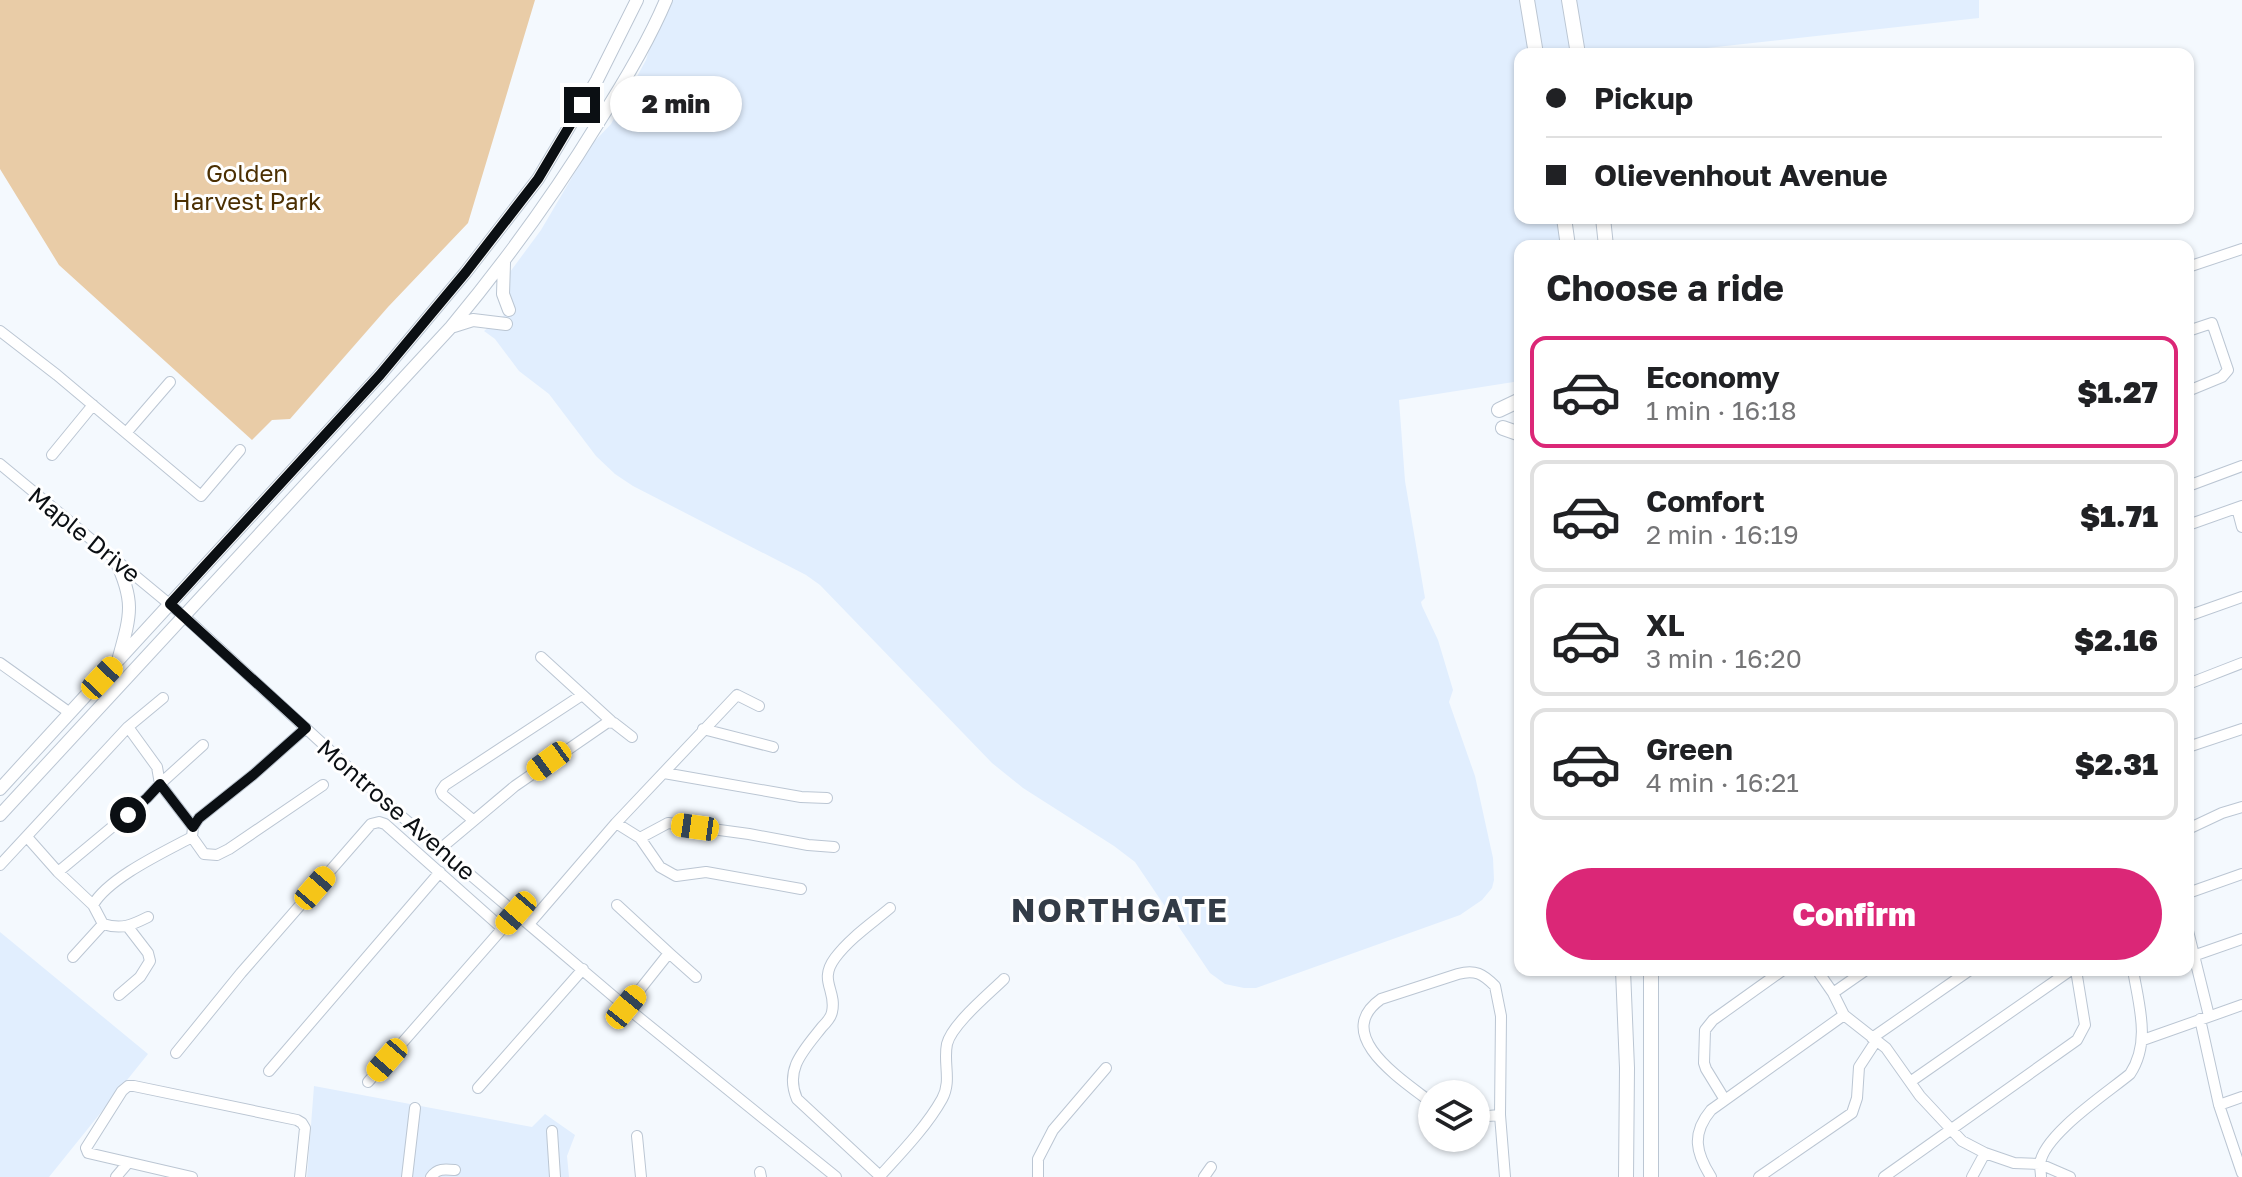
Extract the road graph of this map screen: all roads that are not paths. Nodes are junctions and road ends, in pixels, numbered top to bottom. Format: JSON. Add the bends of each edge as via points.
{"nodes":[{"id":1,"x":637,"y":0,"type":"edge"},
{"id":2,"x":666,"y":0,"type":"edge"},
{"id":3,"x":1527,"y":0,"type":"edge"},
{"id":4,"x":1569,"y":0,"type":"edge"},
{"id":5,"x":1535,"y":48,"type":"edge"},
{"id":6,"x":1577,"y":48,"type":"edge"},
{"id":7,"x":2242,"y":249,"type":"edge"},
{"id":8,"x":504,"y":263,"type":"junction"},
{"id":9,"x":2194,"y":265,"type":"edge"},
{"id":10,"x":509,"y":310,"type":"dead end"},
{"id":11,"x":506,"y":324,"type":"dead end"},
{"id":12,"x":451,"y":327,"type":"junction"},
{"id":13,"x":2194,"y":329,"type":"edge"},
{"id":14,"x":0,"y":331,"type":"edge"},
{"id":15,"x":170,"y":382,"type":"dead end"},
{"id":16,"x":2194,"y":389,"type":"edge"},
{"id":17,"x":1514,"y":403,"type":"edge"},
{"id":18,"x":93,"y":405,"type":"junction"},
{"id":19,"x":1499,"y":410,"type":"dead end"},
{"id":20,"x":1503,"y":428,"type":"dead end"},
{"id":21,"x":1514,"y":432,"type":"edge"},
{"id":22,"x":126,"y":433,"type":"junction"},
{"id":23,"x":240,"y":450,"type":"dead end"},
{"id":24,"x":52,"y":455,"type":"dead end"},
{"id":25,"x":0,"y":464,"type":"edge"},
{"id":26,"x":2242,"y":466,"type":"edge"},
{"id":27,"x":2194,"y":484,"type":"edge"},
{"id":28,"x":2239,"y":507,"type":"edge"},
{"id":29,"x":2194,"y":523,"type":"edge"},
{"id":30,"x":2242,"y":527,"type":"edge"},
{"id":31,"x":115,"y":559,"type":"junction"},
{"id":32,"x":2242,"y":597,"type":"edge"},
{"id":33,"x":170,"y":604,"type":"junction"},
{"id":34,"x":2194,"y":614,"type":"edge"},
{"id":35,"x":185,"y":617,"type":"junction"},
{"id":36,"x":541,"y":657,"type":"dead end"},
{"id":37,"x":118,"y":661,"type":"junction"},
{"id":38,"x":0,"y":663,"type":"edge"},
{"id":39,"x":2242,"y":663,"type":"edge"},
{"id":40,"x":2194,"y":682,"type":"edge"},
{"id":41,"x":582,"y":695,"type":"junction"},
{"id":42,"x":163,"y":698,"type":"dead end"},
{"id":43,"x":759,"y":706,"type":"dead end"},
{"id":44,"x":70,"y":713,"type":"junction"},
{"id":45,"x":611,"y":721,"type":"junction"},
{"id":46,"x":128,"y":727,"type":"junction"},
{"id":47,"x":306,"y":728,"type":"junction"},
{"id":48,"x":703,"y":729,"type":"junction"},
{"id":49,"x":2242,"y":729,"type":"edge"},
{"id":50,"x":632,"y":737,"type":"dead end"},
{"id":51,"x":203,"y":745,"type":"dead end"},
{"id":52,"x":2194,"y":745,"type":"edge"},
{"id":53,"x":773,"y":747,"type":"dead end"},
{"id":54,"x":664,"y":773,"type":"junction"},
{"id":55,"x":160,"y":784,"type":"junction"},
{"id":56,"x":323,"y":785,"type":"dead end"},
{"id":57,"x":0,"y":789,"type":"edge"},
{"id":58,"x":827,"y":798,"type":"dead end"},
{"id":59,"x":2242,"y":807,"type":"edge"},
{"id":60,"x":0,"y":815,"type":"edge"},
{"id":61,"x":473,"y":820,"type":"junction"},
{"id":62,"x":616,"y":823,"type":"junction"},
{"id":63,"x":2194,"y":826,"type":"edge"},
{"id":64,"x":192,"y":832,"type":"junction"},
{"id":65,"x":27,"y":837,"type":"junction"},
{"id":66,"x":640,"y":838,"type":"junction"},
{"id":67,"x":834,"y":847,"type":"dead end"},
{"id":68,"x":440,"y":849,"type":"junction"},
{"id":69,"x":0,"y":865,"type":"edge"},
{"id":70,"x":58,"y":872,"type":"junction"},
{"id":71,"x":440,"y":872,"type":"junction"},
{"id":72,"x":2242,"y":874,"type":"edge"},
{"id":73,"x":801,"y":889,"type":"dead end"},
{"id":74,"x":2194,"y":891,"type":"edge"},
{"id":75,"x":93,"y":905,"type":"junction"},
{"id":76,"x":617,"y":905,"type":"dead end"},
{"id":77,"x":890,"y":908,"type":"dead end"},
{"id":78,"x":516,"y":913,"type":"junction"},
{"id":79,"x":148,"y":917,"type":"dead end"},
{"id":80,"x":103,"y":924,"type":"junction"},
{"id":81,"x":529,"y":924,"type":"junction"},
{"id":82,"x":128,"y":927,"type":"junction"},
{"id":83,"x":503,"y":929,"type":"junction"},
{"id":84,"x":2242,"y":939,"type":"edge"},
{"id":85,"x":669,"y":953,"type":"junction"},
{"id":86,"x":2194,"y":956,"type":"edge"},
{"id":87,"x":73,"y":957,"type":"dead end"},
{"id":88,"x":2194,"y":962,"type":"edge"},
{"id":89,"x":583,"y":969,"type":"junction"},
{"id":90,"x":1623,"y":976,"type":"edge"},
{"id":91,"x":1651,"y":976,"type":"edge"},
{"id":92,"x":1775,"y":976,"type":"edge"},
{"id":93,"x":1821,"y":976,"type":"edge"},
{"id":94,"x":1857,"y":976,"type":"edge"},
{"id":95,"x":1962,"y":976,"type":"edge"},
{"id":96,"x":2065,"y":976,"type":"edge"},
{"id":97,"x":2075,"y":976,"type":"edge"},
{"id":98,"x":2134,"y":976,"type":"edge"},
{"id":99,"x":696,"y":977,"type":"dead end"},
{"id":100,"x":1004,"y":979,"type":"dead end"},
{"id":101,"x":1833,"y":993,"type":"junction"},
{"id":102,"x":119,"y":995,"type":"dead end"},
{"id":103,"x":2242,"y":1005,"type":"edge"},
{"id":104,"x":626,"y":1007,"type":"junction"},
{"id":105,"x":1844,"y":1015,"type":"junction"},
{"id":106,"x":2204,"y":1018,"type":"junction"},
{"id":107,"x":1874,"y":1040,"type":"junction"},
{"id":108,"x":2143,"y":1040,"type":"junction"},
{"id":109,"x":176,"y":1053,"type":"dead end"},
{"id":110,"x":1106,"y":1068,"type":"dead end"},
{"id":111,"x":269,"y":1071,"type":"dead end"},
{"id":112,"x":368,"y":1082,"type":"dead end"},
{"id":113,"x":1910,"y":1082,"type":"junction"},
{"id":114,"x":478,"y":1088,"type":"dead end"},
{"id":115,"x":1418,"y":1091,"type":"edge"},
{"id":116,"x":2242,"y":1097,"type":"edge"},
{"id":117,"x":1725,"y":1100,"type":"junction"},
{"id":118,"x":2219,"y":1105,"type":"junction"},
{"id":119,"x":415,"y":1108,"type":"dead end"},
{"id":120,"x":1500,"y":1115,"type":"junction"},
{"id":121,"x":1490,"y":1116,"type":"edge"},
{"id":122,"x":1949,"y":1130,"type":"junction"},
{"id":123,"x":552,"y":1131,"type":"dead end"},
{"id":124,"x":637,"y":1136,"type":"dead end"},
{"id":125,"x":1985,"y":1153,"type":"junction"},
{"id":126,"x":127,"y":1164,"type":"junction"},
{"id":127,"x":2040,"y":1164,"type":"junction"},
{"id":128,"x":1211,"y":1167,"type":"dead end"},
{"id":129,"x":455,"y":1170,"type":"dead end"},
{"id":130,"x":2242,"y":1173,"type":"edge"},
{"id":131,"x":116,"y":1177,"type":"edge"},
{"id":132,"x":192,"y":1177,"type":"edge"},
{"id":133,"x":300,"y":1177,"type":"edge"},
{"id":134,"x":407,"y":1177,"type":"edge"},
{"id":135,"x":431,"y":1177,"type":"edge"},
{"id":136,"x":555,"y":1177,"type":"edge"},
{"id":137,"x":641,"y":1177,"type":"edge"},
{"id":138,"x":836,"y":1177,"type":"edge"},
{"id":139,"x":880,"y":1177,"type":"edge"},
{"id":140,"x":1038,"y":1177,"type":"edge"},
{"id":141,"x":1204,"y":1177,"type":"edge"},
{"id":142,"x":1505,"y":1177,"type":"edge"},
{"id":143,"x":1626,"y":1177,"type":"edge"},
{"id":144,"x":1651,"y":1177,"type":"edge"},
{"id":145,"x":1711,"y":1177,"type":"edge"},
{"id":146,"x":1759,"y":1177,"type":"edge"},
{"id":147,"x":1884,"y":1177,"type":"edge"},
{"id":148,"x":1972,"y":1177,"type":"edge"},
{"id":149,"x":2041,"y":1177,"type":"edge"},
{"id":150,"x":2070,"y":1177,"type":"edge"}],
"edges":[{"from":1,"to":33,"type":"street","via":[[590,92],[530,190],[380,375]]},
{"from":2,"to":8,"type":"street","via":[[619,91]]},
{"from":3,"to":5,"type":"main road"},
{"from":4,"to":6,"type":"main road"},
{"from":7,"to":9,"type":"street"},
{"from":8,"to":10,"type":"street","via":[[503,294]]},
{"from":8,"to":12,"type":"street"},
{"from":11,"to":12,"type":"street","via":[[473,320]]},
{"from":12,"to":35,"type":"street"},
{"from":13,"to":16,"type":"street","via":[[2212,323],[2228,370]]},
{"from":14,"to":18,"type":"street"},
{"from":15,"to":22,"type":"street"},
{"from":17,"to":19,"type":"main road"},
{"from":18,"to":22,"type":"street"},
{"from":18,"to":24,"type":"street"},
{"from":20,"to":21,"type":"main road"},
{"from":22,"to":23,"type":"street","via":[[201,496]]},
{"from":25,"to":31,"type":"street","name":"Maple Drive"},
{"from":26,"to":27,"type":"street"},
{"from":28,"to":29,"type":"street"},
{"from":28,"to":30,"type":"street"},
{"from":31,"to":33,"type":"street","name":"Maple Drive"},
{"from":31,"to":37,"type":"street","via":[[130,603]]},
{"from":32,"to":34,"type":"street"},
{"from":33,"to":35,"type":"street","name":"Maple Drive"},
{"from":33,"to":37,"type":"street"},
{"from":35,"to":47,"type":"street","name":"Montrose Avenue"},
{"from":35,"to":60,"type":"street"},
{"from":36,"to":41,"type":"street"},
{"from":37,"to":44,"type":"street"},
{"from":38,"to":44,"type":"street"},
{"from":39,"to":40,"type":"street"},
{"from":41,"to":45,"type":"street"},
{"from":41,"to":61,"type":"street","via":[[445,785],[443,795]]},
{"from":42,"to":46,"type":"street"},
{"from":43,"to":48,"type":"street","via":[[737,695]]},
{"from":44,"to":57,"type":"street"},
{"from":45,"to":50,"type":"street"},
{"from":45,"to":61,"type":"street"},
{"from":46,"to":55,"type":"street","via":[[157,767]]},
{"from":46,"to":65,"type":"street"},
{"from":47,"to":64,"type":"street","via":[[199,818]]},
{"from":47,"to":68,"type":"street","name":"Montrose Avenue"},
{"from":48,"to":53,"type":"street"},
{"from":48,"to":54,"type":"street"},
{"from":49,"to":52,"type":"street"},
{"from":51,"to":55,"type":"street"},
{"from":54,"to":58,"type":"street"},
{"from":54,"to":62,"type":"street"},
{"from":55,"to":64,"type":"street"},
{"from":55,"to":70,"type":"street"},
{"from":56,"to":64,"type":"street","via":[[217,855],[204,854]]},
{"from":59,"to":63,"type":"street"},
{"from":61,"to":68,"type":"street"},
{"from":62,"to":66,"type":"street"},
{"from":62,"to":81,"type":"street"},
{"from":64,"to":75,"type":"street","via":[[118,880]]},
{"from":65,"to":69,"type":"street"},
{"from":65,"to":70,"type":"street"},
{"from":66,"to":67,"type":"street","via":[[668,823]]},
{"from":66,"to":73,"type":"street","via":[[660,867],[676,876],[706,872]]},
{"from":68,"to":78,"type":"street","name":"Montrose Avenue"},
{"from":70,"to":75,"type":"street"},
{"from":71,"to":83,"type":"street"},
{"from":71,"to":109,"type":"street","via":[[385,824],[371,824]]},
{"from":71,"to":111,"type":"street"},
{"from":72,"to":74,"type":"street"},
{"from":75,"to":80,"type":"street"},
{"from":76,"to":85,"type":"street"},
{"from":77,"to":139,"type":"street","via":[[834,959],[826,978],[832,1012],[792,1077],[797,1099]]},
{"from":78,"to":81,"type":"street","name":"Montrose Avenue"},
{"from":78,"to":83,"type":"street"},
{"from":79,"to":82,"type":"street"},
{"from":80,"to":82,"type":"street"},
{"from":80,"to":87,"type":"street"},
{"from":81,"to":89,"type":"street","name":"Montrose Avenue"},
{"from":82,"to":102,"type":"street","via":[[150,961]]},
{"from":83,"to":112,"type":"street"},
{"from":84,"to":86,"type":"street"},
{"from":85,"to":99,"type":"street"},
{"from":85,"to":104,"type":"street"},
{"from":88,"to":106,"type":"street"},
{"from":89,"to":104,"type":"street","name":"Montrose Avenue"},
{"from":89,"to":114,"type":"street"},
{"from":90,"to":143,"type":"main road"},
{"from":91,"to":144,"type":"main road"},
{"from":92,"to":117,"type":"street","via":[[1705,1030],[1706,1069]]},
{"from":93,"to":101,"type":"street"},
{"from":94,"to":101,"type":"street"},
{"from":95,"to":107,"type":"street"},
{"from":96,"to":113,"type":"street"},
{"from":97,"to":122,"type":"street","via":[[2085,1025],[2077,1040]]},
{"from":98,"to":108,"type":"street"},
{"from":100,"to":139,"type":"street","via":[[951,1035],[942,1100]]},
{"from":101,"to":105,"type":"street"},
{"from":103,"to":106,"type":"street"},
{"from":104,"to":138,"type":"street","name":"Montrose Avenue"},
{"from":105,"to":107,"type":"street"},
{"from":105,"to":117,"type":"street"},
{"from":106,"to":108,"type":"street"},
{"from":106,"to":118,"type":"street"},
{"from":107,"to":113,"type":"street"},
{"from":107,"to":146,"type":"street","via":[[1859,1067],[1852,1113]]},
{"from":108,"to":127,"type":"street","via":[[2130,1074],[2067,1124]]},
{"from":110,"to":140,"type":"street","via":[[1053,1130],[1038,1159]]},
{"from":113,"to":122,"type":"street"},
{"from":115,"to":120,"type":"street","via":[[1371,1051],[1365,1038],[1366,1013],[1381,999],[1477,972],[1495,986],[1501,1016]]},
{"from":116,"to":118,"type":"street"},
{"from":117,"to":145,"type":"street","via":[[1699,1128],[1700,1160]]},
{"from":118,"to":130,"type":"street"},
{"from":119,"to":134,"type":"street"},
{"from":120,"to":121,"type":"street"},
{"from":120,"to":142,"type":"street"},
{"from":122,"to":125,"type":"street"},
{"from":122,"to":147,"type":"street"},
{"from":123,"to":136,"type":"street"},
{"from":124,"to":137,"type":"street"},
{"from":125,"to":127,"type":"street","via":[[2014,1163]]},
{"from":125,"to":148,"type":"street"},
{"from":126,"to":131,"type":"street"},
{"from":126,"to":132,"type":"street"},
{"from":126,"to":133,"type":"street","via":[[86,1148],[122,1091],[134,1086],[297,1120],[305,1128]]},
{"from":127,"to":149,"type":"street"},
{"from":127,"to":150,"type":"street"},
{"from":128,"to":141,"type":"street"},
{"from":129,"to":135,"type":"street","via":[[442,1169]]}]}
